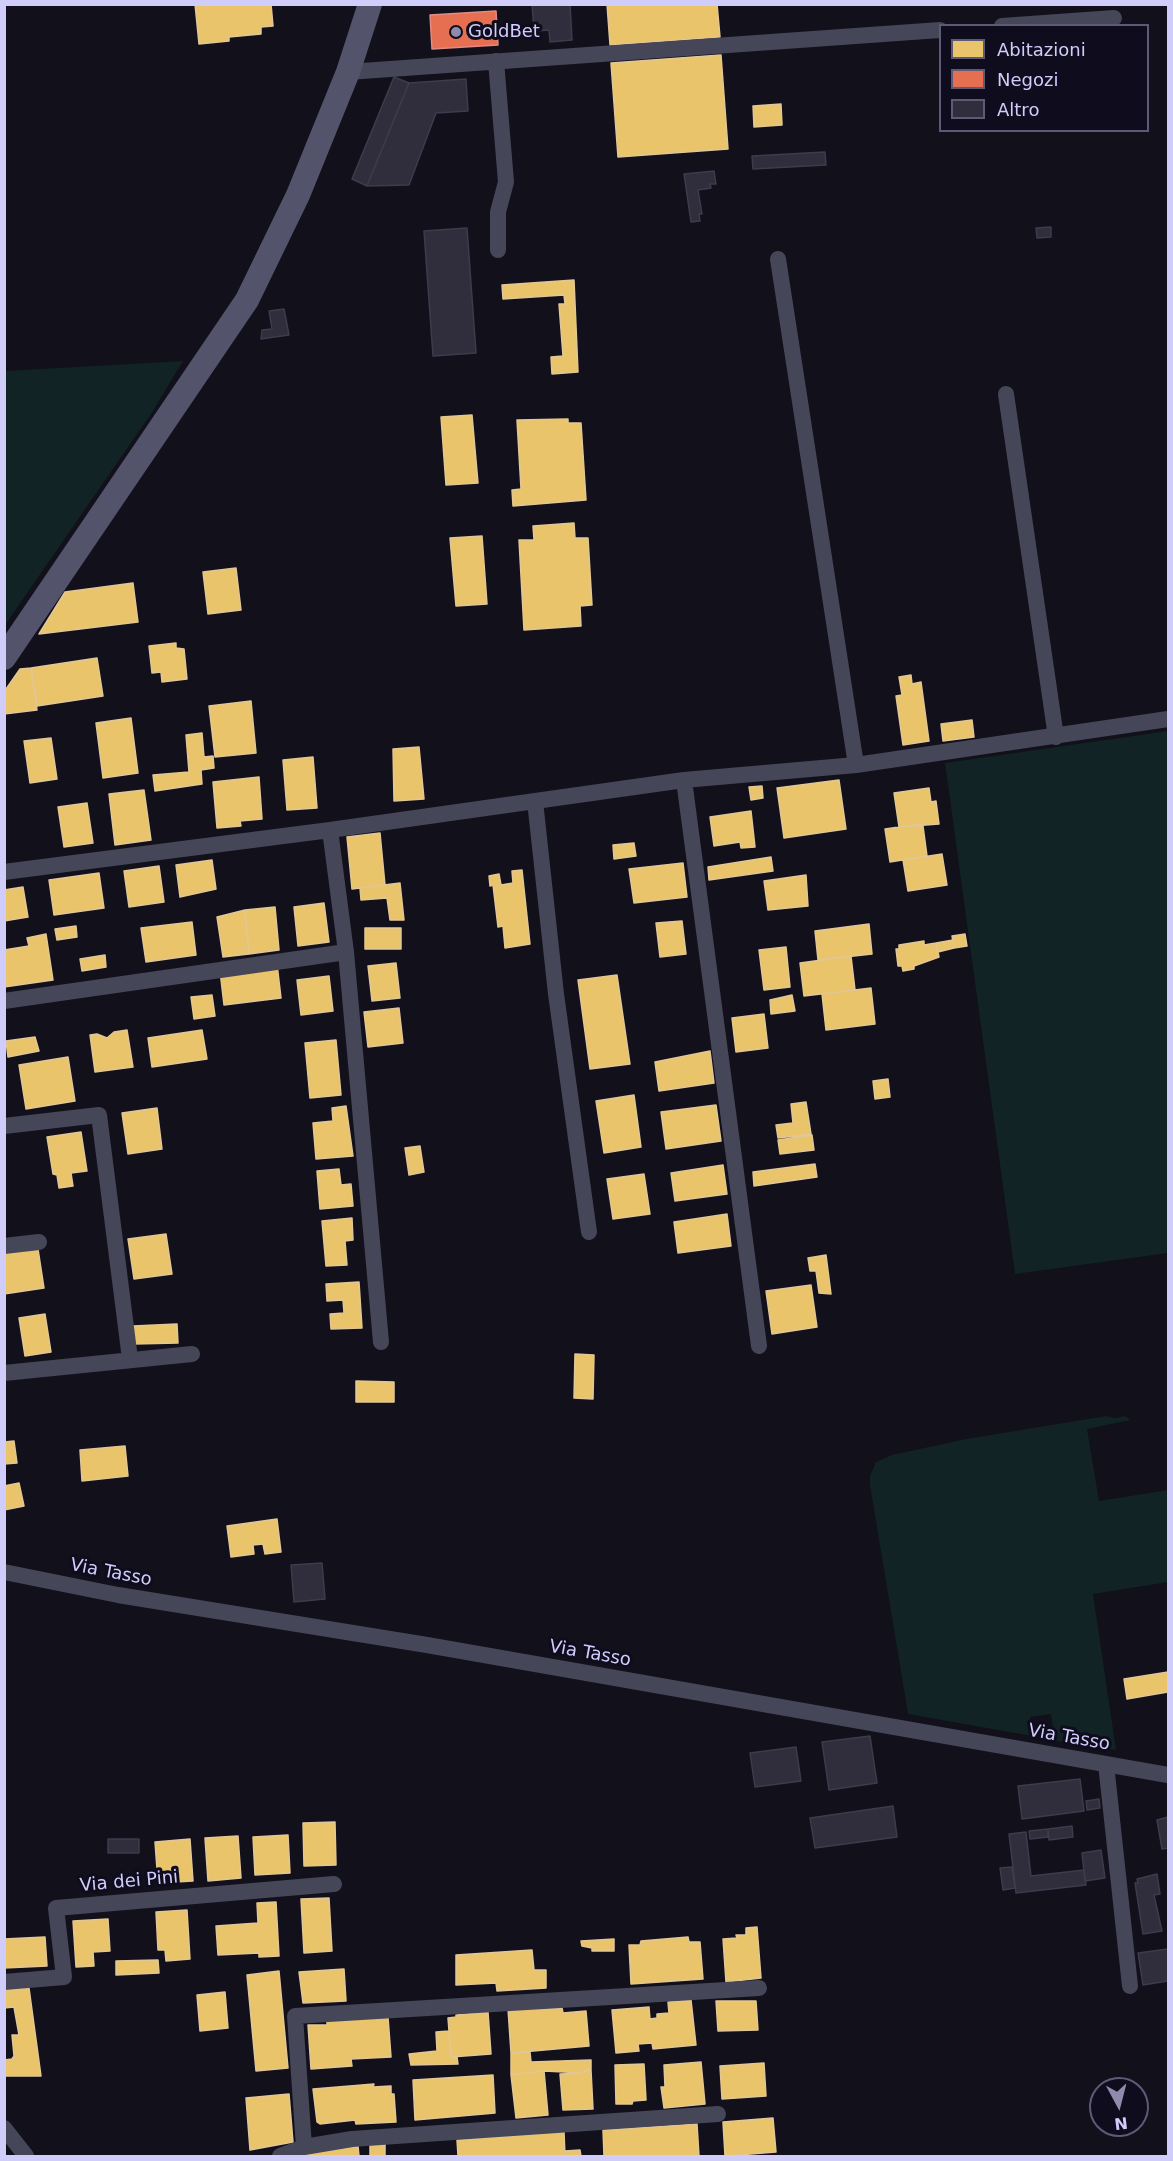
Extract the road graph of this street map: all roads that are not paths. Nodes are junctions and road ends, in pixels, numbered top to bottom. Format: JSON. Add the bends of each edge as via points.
{"nodes":[{"id":1,"x":370,"y":4,"type":"edge"},
{"id":2,"x":1114,"y":18,"type":"dead end"},
{"id":3,"x":1030,"y":24,"type":"edge"},
{"id":4,"x":939,"y":30,"type":"edge"},
{"id":5,"x":496,"y":61,"type":"junction"},
{"id":6,"x":348,"y":72,"type":"junction"},
{"id":7,"x":498,"y":250,"type":"dead end"},
{"id":8,"x":778,"y":259,"type":"dead end"},
{"id":9,"x":1006,"y":394,"type":"dead end"},
{"id":10,"x":4,"y":658,"type":"edge"},
{"id":11,"x":1168,"y":719,"type":"edge"},
{"id":12,"x":1056,"y":737,"type":"junction"},
{"id":13,"x":856,"y":765,"type":"junction"},
{"id":14,"x":684,"y":780,"type":"junction"},
{"id":15,"x":535,"y":801,"type":"junction"},
{"id":16,"x":330,"y":831,"type":"junction"},
{"id":17,"x":4,"y":872,"type":"edge"},
{"id":18,"x":346,"y":952,"type":"junction"},
{"id":19,"x":4,"y":1001,"type":"edge"},
{"id":20,"x":4,"y":1126,"type":"edge"},
{"id":21,"x":589,"y":1232,"type":"dead end"},
{"id":22,"x":39,"y":1242,"type":"dead end"},
{"id":23,"x":4,"y":1246,"type":"edge"},
{"id":24,"x":381,"y":1342,"type":"dead end"},
{"id":25,"x":759,"y":1346,"type":"dead end"},
{"id":26,"x":192,"y":1354,"type":"dead end"},
{"id":27,"x":130,"y":1359,"type":"junction"},
{"id":28,"x":4,"y":1373,"type":"edge"},
{"id":29,"x":4,"y":1572,"type":"edge"},
{"id":30,"x":1106,"y":1764,"type":"junction"},
{"id":31,"x":1168,"y":1775,"type":"edge"},
{"id":32,"x":334,"y":1884,"type":"dead end"},
{"id":33,"x":4,"y":1982,"type":"edge"},
{"id":34,"x":1130,"y":1986,"type":"dead end"},
{"id":35,"x":759,"y":1988,"type":"dead end"},
{"id":36,"x":718,"y":2114,"type":"dead end"},
{"id":37,"x":4,"y":2128,"type":"edge"},
{"id":38,"x":304,"y":2147,"type":"junction"},
{"id":39,"x":26,"y":2157,"type":"edge"},
{"id":40,"x":280,"y":2157,"type":"edge"}],
"edges":[{"from":1,"to":6,"type":"street"},
{"from":2,"to":3,"type":"street"},
{"from":4,"to":5,"type":"street"},
{"from":5,"to":6,"type":"street"},
{"from":5,"to":7,"type":"street","via":[[506,182],[498,212]]},
{"from":6,"to":10,"type":"street","via":[[298,195],[247,300]]},
{"from":8,"to":13,"type":"street"},
{"from":9,"to":12,"type":"street"},
{"from":11,"to":12,"type":"street"},
{"from":12,"to":13,"type":"street"},
{"from":13,"to":14,"type":"street"},
{"from":14,"to":15,"type":"street"},
{"from":14,"to":25,"type":"street"},
{"from":15,"to":16,"type":"street"},
{"from":15,"to":21,"type":"street","via":[[556,994]]},
{"from":16,"to":17,"type":"street"},
{"from":16,"to":18,"type":"street"},
{"from":18,"to":19,"type":"street"},
{"from":18,"to":24,"type":"street"},
{"from":20,"to":27,"type":"street","via":[[99,1115]]},
{"from":22,"to":23,"type":"street"},
{"from":26,"to":27,"type":"street"},
{"from":27,"to":28,"type":"street"},
{"from":29,"to":30,"type":"street","name":"Via Tasso","via":[[118,1595]]},
{"from":30,"to":31,"type":"street","name":"Via Tasso"},
{"from":30,"to":34,"type":"street"},
{"from":32,"to":33,"type":"street","name":"Via dei Pini","via":[[56,1908],[64,1977]]},
{"from":35,"to":38,"type":"street","via":[[295,2016]]},
{"from":36,"to":38,"type":"street","via":[[352,2139]]},
{"from":37,"to":39,"type":"street"},
{"from":38,"to":40,"type":"street"}]}
